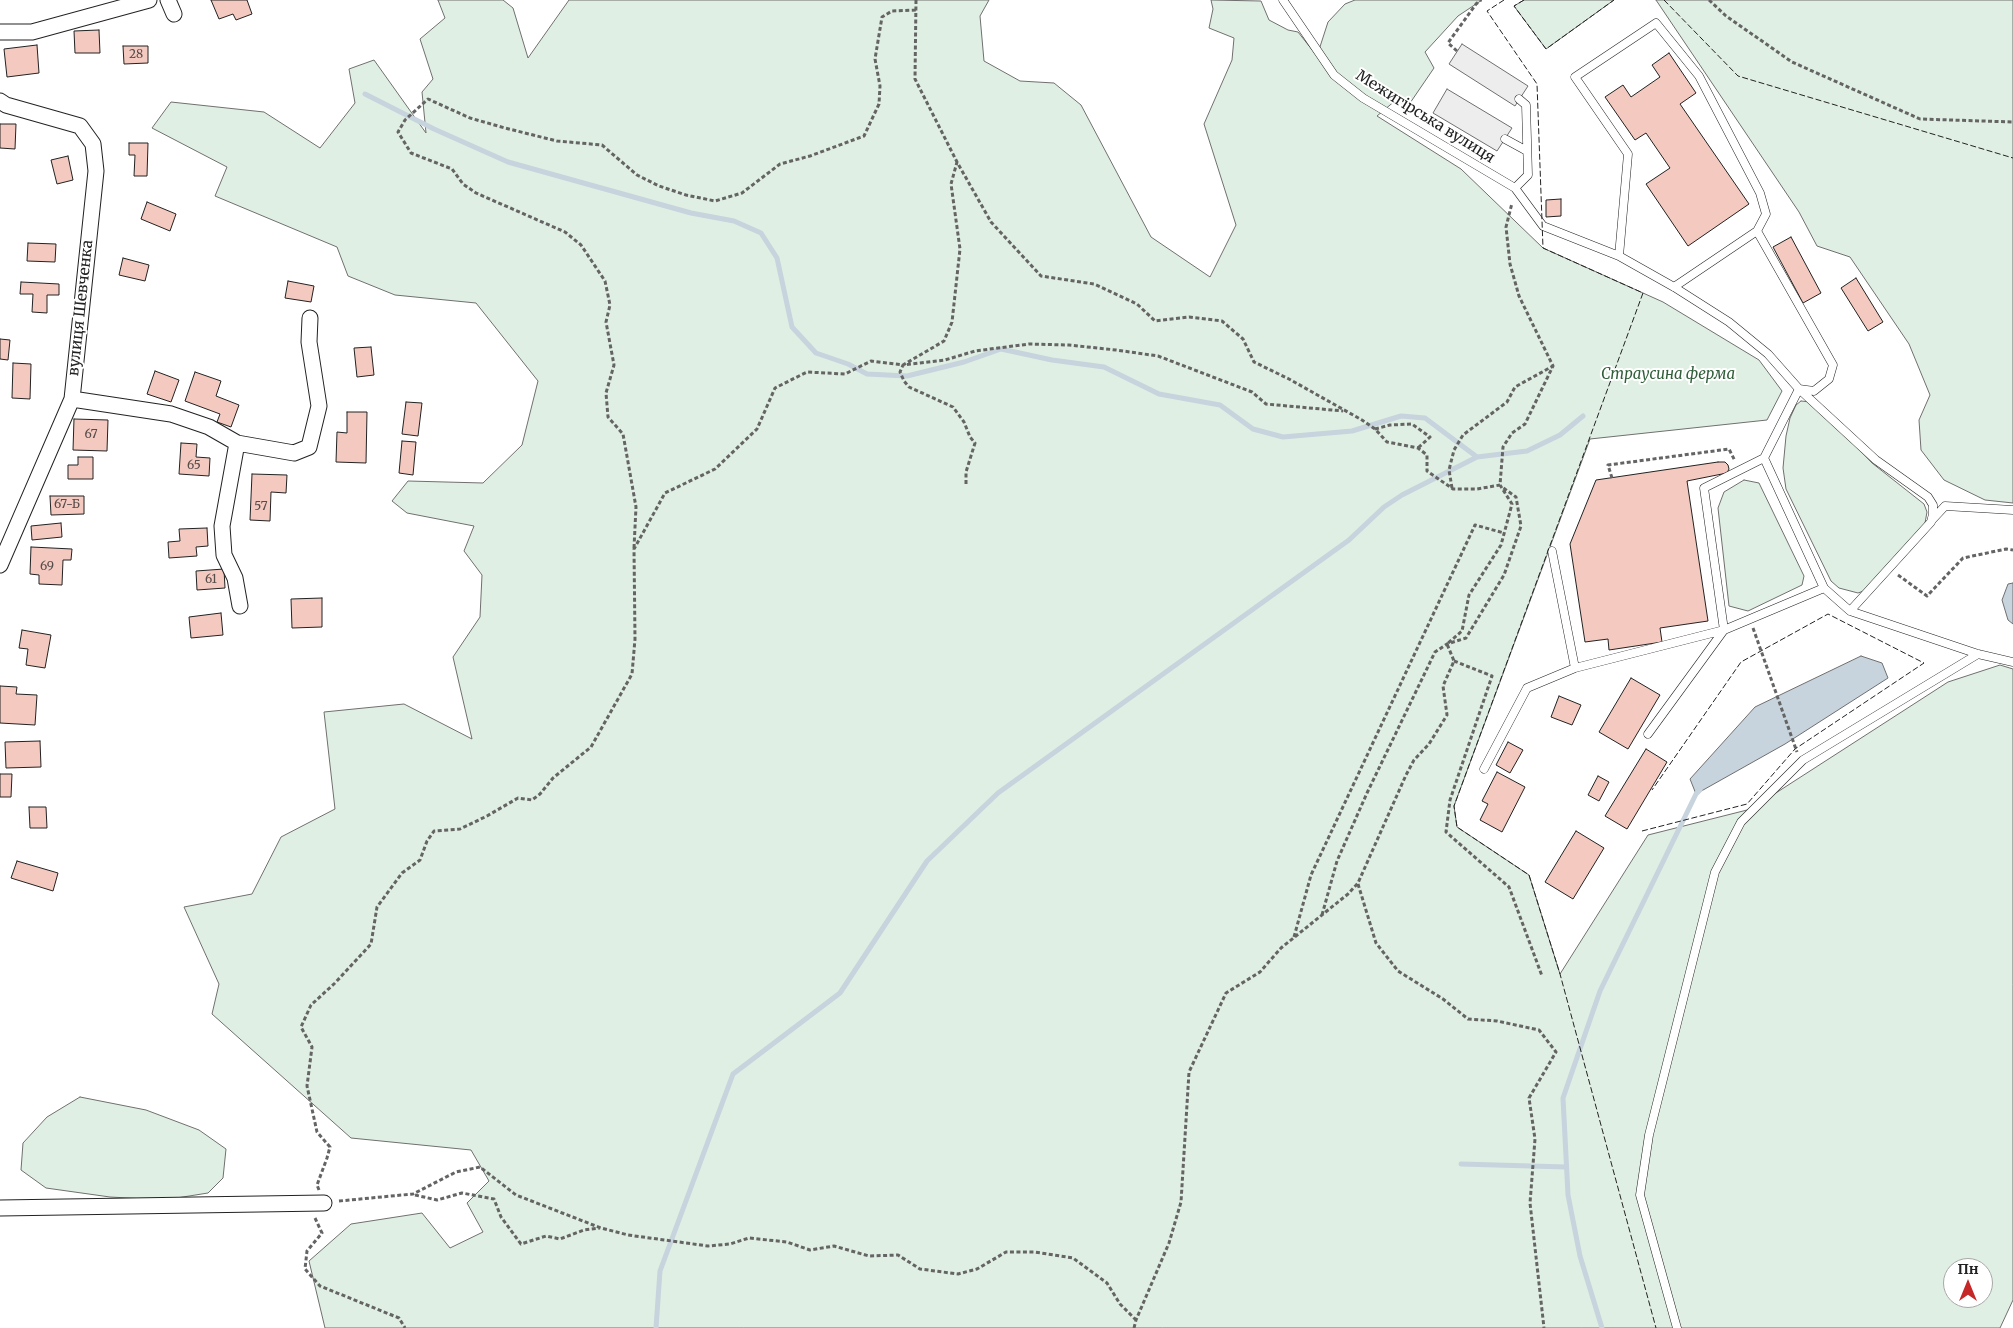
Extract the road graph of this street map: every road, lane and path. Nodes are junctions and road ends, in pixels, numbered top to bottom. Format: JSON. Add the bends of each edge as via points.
{"nodes":[{"id":1,"x":149,"y":0,"type":"edge"},
{"id":2,"x":916,"y":0,"type":"edge"},
{"id":3,"x":1283,"y":0,"type":"edge"},
{"id":4,"x":1481,"y":0,"type":"edge"},
{"id":5,"x":1709,"y":0,"type":"edge"},
{"id":6,"x":916,"y":10,"type":"junction"},
{"id":7,"x":0,"y":32,"type":"edge"},
{"id":8,"x":1457,"y":51,"type":"dead end"},
{"id":9,"x":1519,"y":99,"type":"dead end"},
{"id":10,"x":0,"y":100,"type":"edge"},
{"id":11,"x":2013,"y":122,"type":"edge"},
{"id":12,"x":1505,"y":139,"type":"dead end"},
{"id":13,"x":1527,"y":150,"type":"junction"},
{"id":14,"x":957,"y":162,"type":"junction"},
{"id":15,"x":1515,"y":188,"type":"junction"},
{"id":16,"x":1757,"y":231,"type":"junction"},
{"id":17,"x":1619,"y":256,"type":"junction"},
{"id":18,"x":1674,"y":287,"type":"junction"},
{"id":19,"x":310,"y":318,"type":"dead end"},
{"id":20,"x":903,"y":365,"type":"junction"},
{"id":21,"x":1553,"y":366,"type":"junction"},
{"id":22,"x":1799,"y":389,"type":"junction"},
{"id":23,"x":72,"y":399,"type":"junction"},
{"id":24,"x":1346,"y":411,"type":"junction"},
{"id":25,"x":1374,"y":429,"type":"junction"},
{"id":26,"x":237,"y":443,"type":"junction"},
{"id":27,"x":1418,"y":448,"type":"junction"},
{"id":28,"x":1764,"y":458,"type":"junction"},
{"id":29,"x":1739,"y":471,"type":"junction"},
{"id":30,"x":1612,"y":478,"type":"dead end"},
{"id":31,"x":966,"y":484,"type":"dead end"},
{"id":32,"x":1500,"y":485,"type":"junction"},
{"id":33,"x":1453,"y":489,"type":"junction"},
{"id":34,"x":2013,"y":510,"type":"edge"},
{"id":35,"x":1931,"y":522,"type":"junction"},
{"id":36,"x":1504,"y":533,"type":"junction"},
{"id":37,"x":634,"y":548,"type":"junction"},
{"id":38,"x":2013,"y":550,"type":"edge"},
{"id":39,"x":1552,"y":551,"type":"dead end"},
{"id":40,"x":0,"y":564,"type":"edge"},
{"id":41,"x":1894,"y":572,"type":"dead end"},
{"id":42,"x":1824,"y":588,"type":"junction"},
{"id":43,"x":240,"y":606,"type":"dead end"},
{"id":44,"x":1850,"y":611,"type":"junction"},
{"id":45,"x":1750,"y":620,"type":"junction"},
{"id":46,"x":1724,"y":630,"type":"junction"},
{"id":47,"x":1447,"y":644,"type":"junction"},
{"id":48,"x":1978,"y":654,"type":"junction"},
{"id":49,"x":1454,"y":660,"type":"junction"},
{"id":50,"x":2013,"y":662,"type":"edge"},
{"id":51,"x":1575,"y":668,"type":"junction"},
{"id":52,"x":1648,"y":734,"type":"dead end"},
{"id":53,"x":1795,"y":749,"type":"dead end"},
{"id":54,"x":1484,"y":770,"type":"dead end"},
{"id":55,"x":1358,"y":883,"type":"junction"},
{"id":56,"x":1322,"y":915,"type":"junction"},
{"id":57,"x":1294,"y":938,"type":"junction"},
{"id":58,"x":1542,"y":976,"type":"dead end"},
{"id":59,"x":413,"y":1194,"type":"junction"},
{"id":60,"x":324,"y":1202,"type":"junction"},
{"id":61,"x":305,"y":1203,"type":"junction"},
{"id":62,"x":0,"y":1208,"type":"edge"},
{"id":63,"x":600,"y":1228,"type":"junction"},
{"id":64,"x":1136,"y":1320,"type":"junction"},
{"id":65,"x":405,"y":1328,"type":"edge"},
{"id":66,"x":1134,"y":1328,"type":"edge"},
{"id":67,"x":1544,"y":1328,"type":"edge"},
{"id":68,"x":1678,"y":1328,"type":"edge"}],
"edges":[{"from":1,"to":7,"type":"street","via":[[32,32]]},
{"from":2,"to":6,"type":"path"},
{"from":3,"to":15,"type":"lane","name":"Межигірська вулиця","via":[[1334,75],[1363,98]]},
{"from":4,"to":8,"type":"path","via":[[1448,44]]},
{"from":5,"to":11,"type":"path","via":[[1726,16],[1792,62],[1920,118]]},
{"from":6,"to":14,"type":"path","via":[[915,78]]},
{"from":6,"to":37,"type":"path","via":[[892,11],[882,17],[875,58],[880,86],[879,104],[864,136],[780,164],[742,193],[715,201],[659,186],[637,175],[602,145],[557,142],[470,118],[428,99],[405,120],[398,132],[411,153],[452,169],[463,184],[476,193],[565,232],[581,245],[605,281],[610,305],[606,322],[614,365],[606,392],[608,417],[623,434],[636,508]]},
{"from":9,"to":13,"type":"lane","via":[[1526,105]]},
{"from":10,"to":23,"type":"street","name":"вулиця Шевченка","via":[[6,105],[80,126],[93,144],[96,171]]},
{"from":12,"to":13,"type":"lane"},
{"from":13,"to":15,"type":"lane","via":[[1528,175]]},
{"from":14,"to":20,"type":"path","via":[[951,184],[960,248],[952,322],[944,340]]},
{"from":14,"to":24,"type":"path","via":[[991,222],[1042,276],[1094,284],[1136,304],[1155,321],[1189,317],[1222,320],[1243,339],[1254,362]]},
{"from":15,"to":17,"type":"lane","name":"Межигірська вулиця","via":[[1543,226]]},
{"from":15,"to":21,"type":"path","via":[[1506,228],[1510,264],[1519,296]]},
{"from":16,"to":17,"type":"lane","via":[[1766,214],[1760,193],[1700,76],[1656,23],[1575,77],[1628,154]]},
{"from":16,"to":18,"type":"lane"},
{"from":16,"to":22,"type":"lane","via":[[1833,365],[1829,379],[1814,391]]},
{"from":17,"to":18,"type":"lane"},
{"from":18,"to":22,"type":"lane","via":[[1729,322],[1768,354]]},
{"from":19,"to":26,"type":"street","via":[[309,342],[320,406],[309,447],[294,453]]},
{"from":20,"to":24,"type":"path","via":[[1029,344],[1069,345],[1158,356],[1252,392],[1266,404]]},
{"from":20,"to":31,"type":"path","via":[[900,372],[910,387],[953,407],[964,422],[975,443],[966,472]]},
{"from":20,"to":37,"type":"path","via":[[871,361],[845,374],[806,372],[775,388],[756,429],[715,470],[665,493]]},
{"from":21,"to":32,"type":"path","via":[[1525,424],[1512,433],[1502,447]]},
{"from":21,"to":33,"type":"path","via":[[1515,387],[1507,402],[1463,435],[1454,450],[1449,470]]},
{"from":22,"to":28,"type":"lane"},
{"from":22,"to":35,"type":"lane","via":[[1876,460],[1928,497],[1933,505]]},
{"from":23,"to":26,"type":"street","via":[[171,414],[209,427]]},
{"from":23,"to":40,"type":"street","name":"вулиця Шевченка"},
{"from":24,"to":25,"type":"path"},
{"from":25,"to":27,"type":"path","via":[[1387,442]]},
{"from":25,"to":27,"type":"path","via":[[1412,424],[1430,437]]},
{"from":26,"to":43,"type":"street","via":[[222,526],[224,555],[235,578]]},
{"from":27,"to":33,"type":"path","via":[[1427,455],[1427,471]]},
{"from":28,"to":29,"type":"lane"},
{"from":28,"to":42,"type":"lane"},
{"from":29,"to":30,"type":"path","via":[[1729,449],[1608,465]]},
{"from":29,"to":46,"type":"lane","via":[[1704,488]]},
{"from":32,"to":33,"type":"path"},
{"from":32,"to":36,"type":"path","via":[[1512,504]]},
{"from":32,"to":47,"type":"path","via":[[1516,496],[1521,526],[1504,574],[1466,638]]},
{"from":34,"to":35,"type":"lane","via":[[1945,506]]},
{"from":35,"to":44,"type":"lane"},
{"from":36,"to":47,"type":"path","via":[[1501,545],[1469,595],[1462,631]]},
{"from":36,"to":57,"type":"path","via":[[1475,525],[1311,875]]},
{"from":37,"to":60,"type":"path","via":[[632,674],[591,747],[532,800],[518,798],[460,829],[434,831],[420,860],[402,873],[377,907],[371,944],[311,1005],[301,1027],[312,1047],[307,1086],[316,1132],[330,1147],[317,1185]]},
{"from":38,"to":41,"type":"path","via":[[1963,558],[1927,596]]},
{"from":39,"to":51,"type":"lane"},
{"from":42,"to":44,"type":"lane"},
{"from":42,"to":45,"type":"lane"},
{"from":44,"to":48,"type":"lane"},
{"from":45,"to":46,"type":"lane"},
{"from":45,"to":53,"type":"path"},
{"from":46,"to":51,"type":"lane"},
{"from":46,"to":52,"type":"lane"},
{"from":47,"to":49,"type":"path"},
{"from":47,"to":56,"type":"path","via":[[1435,652],[1367,793],[1337,862]]},
{"from":48,"to":50,"type":"lane"},
{"from":48,"to":68,"type":"lane","via":[[1803,760],[1741,822],[1715,872],[1649,1135],[1640,1195]]},
{"from":49,"to":55,"type":"path","via":[[1443,686],[1447,715],[1429,744],[1414,760]]},
{"from":49,"to":58,"type":"path","via":[[1492,676],[1450,800],[1446,832],[1509,887]]},
{"from":51,"to":54,"type":"lane","via":[[1528,688]]},
{"from":55,"to":56,"type":"path"},
{"from":55,"to":67,"type":"path","via":[[1376,943],[1398,971],[1468,1019],[1539,1030],[1556,1052],[1529,1098],[1535,1139],[1530,1203]]},
{"from":56,"to":57,"type":"path"},
{"from":57,"to":64,"type":"path","via":[[1280,948],[1260,972],[1226,993],[1189,1072],[1181,1202],[1169,1243]]},
{"from":59,"to":60,"type":"path"},
{"from":59,"to":63,"type":"path","via":[[456,1172],[480,1167],[516,1195]]},
{"from":59,"to":63,"type":"path","via":[[437,1200],[462,1193],[494,1199],[502,1217],[522,1244],[546,1236],[560,1240],[584,1230]]},
{"from":60,"to":61,"type":"street"},
{"from":61,"to":62,"type":"street"},
{"from":61,"to":65,"type":"path","via":[[322,1233],[307,1251],[305,1269],[320,1286],[398,1318]]},
{"from":63,"to":64,"type":"path","via":[[708,1246],[749,1238],[787,1242],[810,1250],[834,1246],[869,1256],[898,1255],[920,1269],[958,1274],[977,1269],[1006,1252],[1035,1252],[1073,1258],[1107,1283],[1120,1304]]},
{"from":64,"to":66,"type":"path"}]}
